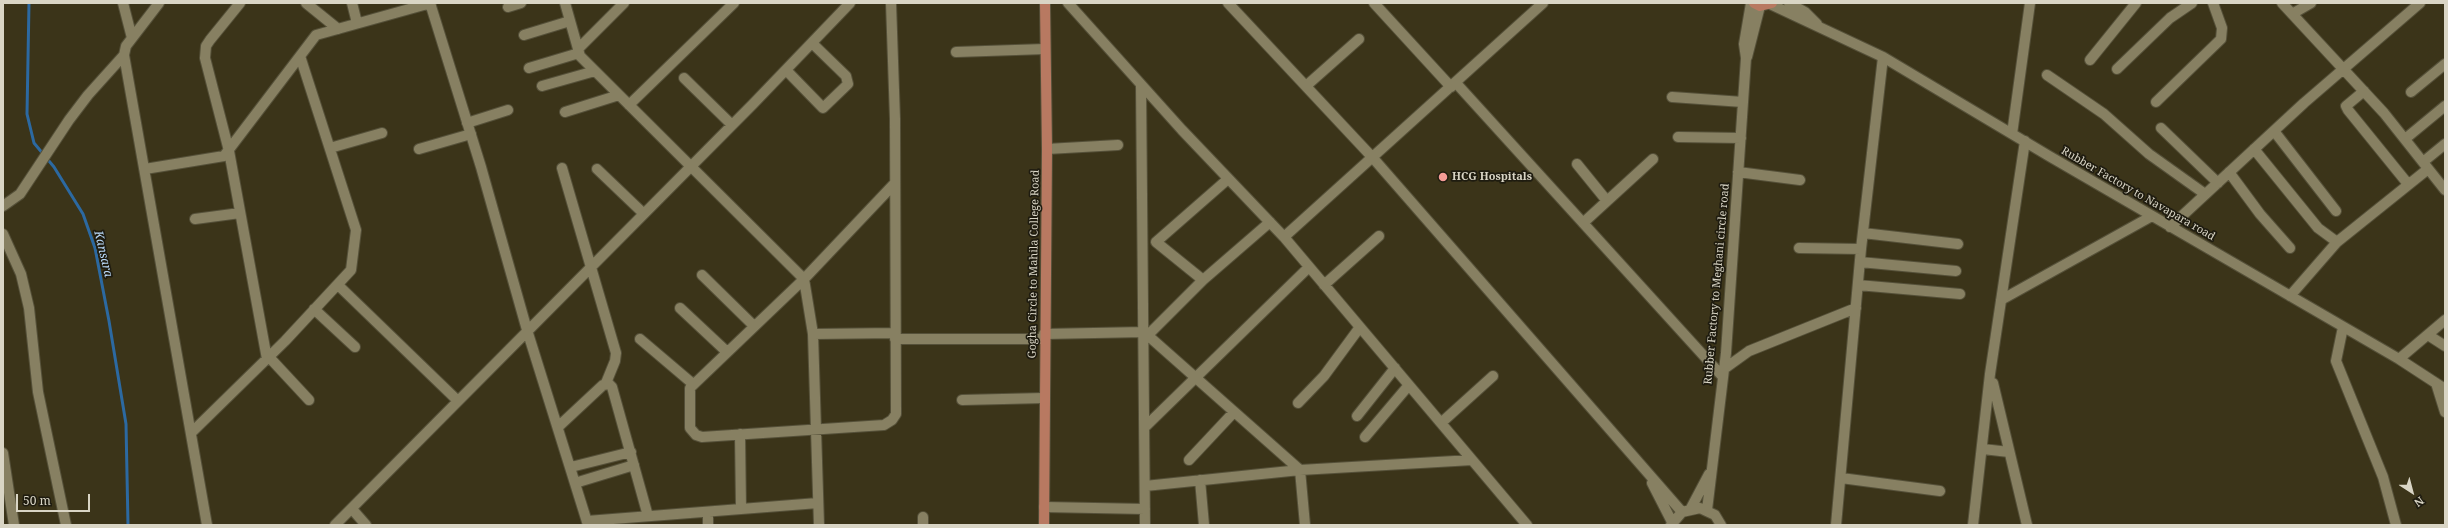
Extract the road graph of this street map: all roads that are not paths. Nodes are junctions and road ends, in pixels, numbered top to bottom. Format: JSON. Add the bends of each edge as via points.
{"nodes":[{"id":1,"x":123,"y":3,"type":"edge"},
{"id":2,"x":159,"y":3,"type":"edge"},
{"id":3,"x":240,"y":3,"type":"edge"},
{"id":4,"x":306,"y":3,"type":"edge"},
{"id":5,"x":352,"y":3,"type":"edge"},
{"id":6,"x":430,"y":3,"type":"edge"},
{"id":7,"x":521,"y":3,"type":"edge"},
{"id":8,"x":565,"y":3,"type":"edge"},
{"id":9,"x":624,"y":3,"type":"edge"},
{"id":10,"x":734,"y":3,"type":"edge"},
{"id":11,"x":850,"y":3,"type":"edge"},
{"id":12,"x":891,"y":3,"type":"edge"},
{"id":13,"x":1046,"y":3,"type":"edge"},
{"id":14,"x":1068,"y":3,"type":"edge"},
{"id":15,"x":1228,"y":3,"type":"edge"},
{"id":16,"x":1374,"y":3,"type":"edge"},
{"id":17,"x":1543,"y":3,"type":"edge"},
{"id":18,"x":1789,"y":3,"type":"edge"},
{"id":19,"x":2030,"y":3,"type":"edge"},
{"id":20,"x":2136,"y":3,"type":"edge"},
{"id":21,"x":2192,"y":3,"type":"edge"},
{"id":22,"x":2213,"y":3,"type":"edge"},
{"id":23,"x":2282,"y":3,"type":"edge"},
{"id":24,"x":2311,"y":3,"type":"edge"},
{"id":25,"x":2420,"y":3,"type":"edge"},
{"id":26,"x":1762,"y":4,"type":"edge"},
{"id":27,"x":508,"y":7,"type":"dead end"},
{"id":28,"x":2292,"y":14,"type":"junction"},
{"id":29,"x":570,"y":21,"type":"junction"},
{"id":30,"x":357,"y":23,"type":"junction"},
{"id":31,"x":1817,"y":24,"type":"junction"},
{"id":32,"x":338,"y":29,"type":"junction"},
{"id":33,"x":524,"y":35,"type":"dead end"},
{"id":34,"x":132,"y":38,"type":"junction"},
{"id":35,"x":1359,"y":38,"type":"dead end"},
{"id":36,"x":812,"y":43,"type":"junction"},
{"id":37,"x":1045,"y":49,"type":"junction"},
{"id":38,"x":579,"y":51,"type":"junction"},
{"id":39,"x":956,"y":52,"type":"dead end"},
{"id":40,"x":124,"y":55,"type":"junction"},
{"id":41,"x":300,"y":56,"type":"junction"},
{"id":42,"x":1883,"y":57,"type":"junction"},
{"id":43,"x":2090,"y":60,"type":"dead end"},
{"id":44,"x":2445,"y":64,"type":"edge"},
{"id":45,"x":530,"y":68,"type":"dead end"},
{"id":46,"x":2117,"y":69,"type":"dead end"},
{"id":47,"x":2343,"y":69,"type":"junction"},
{"id":48,"x":786,"y":70,"type":"junction"},
{"id":49,"x":595,"y":71,"type":"junction"},
{"id":50,"x":2048,"y":75,"type":"dead end"},
{"id":51,"x":684,"y":78,"type":"dead end"},
{"id":52,"x":1141,"y":85,"type":"junction"},
{"id":53,"x":1453,"y":85,"type":"junction"},
{"id":54,"x":542,"y":86,"type":"dead end"},
{"id":55,"x":1306,"y":86,"type":"junction"},
{"id":56,"x":2364,"y":91,"type":"junction"},
{"id":57,"x":2412,"y":92,"type":"dead end"},
{"id":58,"x":619,"y":95,"type":"junction"},
{"id":59,"x":1672,"y":97,"type":"dead end"},
{"id":60,"x":1743,"y":102,"type":"junction"},
{"id":61,"x":2156,"y":102,"type":"dead end"},
{"id":62,"x":629,"y":105,"type":"junction"},
{"id":63,"x":2445,"y":106,"type":"edge"},
{"id":64,"x":508,"y":110,"type":"dead end"},
{"id":65,"x":565,"y":112,"type":"dead end"},
{"id":66,"x":467,"y":122,"type":"junction"},
{"id":67,"x":732,"y":125,"type":"junction"},
{"id":68,"x":2161,"y":128,"type":"dead end"},
{"id":69,"x":2274,"y":131,"type":"junction"},
{"id":70,"x":382,"y":133,"type":"dead end"},
{"id":71,"x":471,"y":134,"type":"junction"},
{"id":72,"x":2012,"y":134,"type":"junction"},
{"id":73,"x":1678,"y":138,"type":"dead end"},
{"id":74,"x":1741,"y":138,"type":"junction"},
{"id":75,"x":2405,"y":139,"type":"junction"},
{"id":76,"x":2025,"y":141,"type":"junction"},
{"id":77,"x":2445,"y":144,"type":"edge"},
{"id":78,"x":1118,"y":146,"type":"dead end"},
{"id":79,"x":330,"y":148,"type":"junction"},
{"id":80,"x":419,"y":149,"type":"dead end"},
{"id":81,"x":1047,"y":149,"type":"junction"},
{"id":82,"x":2254,"y":149,"type":"junction"},
{"id":83,"x":229,"y":151,"type":"junction"},
{"id":84,"x":1374,"y":158,"type":"junction"},
{"id":85,"x":1653,"y":159,"type":"dead end"},
{"id":86,"x":1577,"y":164,"type":"dead end"},
{"id":87,"x":2425,"y":166,"type":"junction"},
{"id":88,"x":690,"y":167,"type":"junction"},
{"id":89,"x":562,"y":168,"type":"dead end"},
{"id":90,"x":145,"y":169,"type":"junction"},
{"id":91,"x":597,"y":169,"type":"dead end"},
{"id":92,"x":1738,"y":172,"type":"junction"},
{"id":93,"x":2229,"y":172,"type":"junction"},
{"id":94,"x":1228,"y":179,"type":"junction"},
{"id":95,"x":1800,"y":180,"type":"dead end"},
{"id":96,"x":2218,"y":182,"type":"junction"},
{"id":97,"x":895,"y":183,"type":"junction"},
{"id":98,"x":2408,"y":184,"type":"junction"},
{"id":99,"x":2445,"y":190,"type":"edge"},
{"id":100,"x":2205,"y":194,"type":"junction"},
{"id":101,"x":1607,"y":201,"type":"junction"},
{"id":102,"x":3,"y":206,"type":"edge"},
{"id":103,"x":2336,"y":211,"type":"dead end"},
{"id":104,"x":240,"y":212,"type":"junction"},
{"id":105,"x":643,"y":213,"type":"junction"},
{"id":106,"x":2152,"y":216,"type":"junction"},
{"id":107,"x":195,"y":219,"type":"dead end"},
{"id":108,"x":1270,"y":222,"type":"junction"},
{"id":109,"x":1583,"y":223,"type":"junction"},
{"id":110,"x":2170,"y":226,"type":"junction"},
{"id":111,"x":1863,"y":233,"type":"junction"},
{"id":112,"x":3,"y":234,"type":"edge"},
{"id":113,"x":1379,"y":236,"type":"dead end"},
{"id":114,"x":1284,"y":237,"type":"junction"},
{"id":115,"x":2337,"y":242,"type":"junction"},
{"id":116,"x":1958,"y":244,"type":"dead end"},
{"id":117,"x":1799,"y":248,"type":"dead end"},
{"id":118,"x":2290,"y":248,"type":"dead end"},
{"id":119,"x":1861,"y":249,"type":"junction"},
{"id":120,"x":1860,"y":262,"type":"junction"},
{"id":121,"x":589,"y":267,"type":"junction"},
{"id":122,"x":1309,"y":267,"type":"junction"},
{"id":123,"x":1956,"y":271,"type":"dead end"},
{"id":124,"x":702,"y":275,"type":"dead end"},
{"id":125,"x":804,"y":279,"type":"junction"},
{"id":126,"x":1203,"y":280,"type":"junction"},
{"id":127,"x":338,"y":285,"type":"junction"},
{"id":128,"x":1324,"y":285,"type":"junction"},
{"id":129,"x":1858,"y":285,"type":"junction"},
{"id":130,"x":1960,"y":294,"type":"dead end"},
{"id":131,"x":2290,"y":296,"type":"junction"},
{"id":132,"x":2002,"y":300,"type":"junction"},
{"id":133,"x":680,"y":308,"type":"dead end"},
{"id":134,"x":1856,"y":308,"type":"junction"},
{"id":135,"x":314,"y":309,"type":"junction"},
{"id":136,"x":2445,"y":320,"type":"edge"},
{"id":137,"x":754,"y":326,"type":"junction"},
{"id":138,"x":1360,"y":327,"type":"junction"},
{"id":139,"x":2344,"y":327,"type":"junction"},
{"id":140,"x":527,"y":330,"type":"junction"},
{"id":141,"x":813,"y":334,"type":"junction"},
{"id":142,"x":1146,"y":334,"type":"junction"},
{"id":143,"x":2428,"y":335,"type":"junction"},
{"id":144,"x":895,"y":336,"type":"junction"},
{"id":145,"x":1044,"y":337,"type":"junction"},
{"id":146,"x":640,"y":338,"type":"dead end"},
{"id":147,"x":2445,"y":346,"type":"edge"},
{"id":148,"x":355,"y":347,"type":"dead end"},
{"id":149,"x":727,"y":352,"type":"junction"},
{"id":150,"x":268,"y":358,"type":"junction"},
{"id":151,"x":2399,"y":359,"type":"junction"},
{"id":152,"x":1395,"y":368,"type":"junction"},
{"id":153,"x":1723,"y":373,"type":"junction"},
{"id":154,"x":1990,"y":374,"type":"junction"},
{"id":155,"x":1493,"y":376,"type":"dead end"},
{"id":156,"x":1197,"y":378,"type":"junction"},
{"id":157,"x":606,"y":383,"type":"junction"},
{"id":158,"x":2436,"y":383,"type":"junction"},
{"id":159,"x":693,"y":384,"type":"junction"},
{"id":160,"x":1409,"y":385,"type":"junction"},
{"id":161,"x":2445,"y":389,"type":"edge"},
{"id":162,"x":1044,"y":398,"type":"junction"},
{"id":163,"x":309,"y":400,"type":"dead end"},
{"id":164,"x":458,"y":400,"type":"junction"},
{"id":165,"x":962,"y":400,"type":"dead end"},
{"id":166,"x":1298,"y":403,"type":"dead end"},
{"id":167,"x":1234,"y":412,"type":"junction"},
{"id":168,"x":2445,"y":412,"type":"edge"},
{"id":169,"x":1357,"y":416,"type":"dead end"},
{"id":170,"x":1441,"y":423,"type":"junction"},
{"id":171,"x":558,"y":427,"type":"junction"},
{"id":172,"x":1145,"y":427,"type":"junction"},
{"id":173,"x":816,"y":430,"type":"junction"},
{"id":174,"x":192,"y":433,"type":"junction"},
{"id":175,"x":740,"y":434,"type":"junction"},
{"id":176,"x":1364,"y":437,"type":"dead end"},
{"id":177,"x":1983,"y":449,"type":"junction"},
{"id":178,"x":630,"y":452,"type":"junction"},
{"id":179,"x":2009,"y":452,"type":"junction"},
{"id":180,"x":3,"y":453,"type":"edge"},
{"id":181,"x":1190,"y":460,"type":"dead end"},
{"id":182,"x":1472,"y":460,"type":"junction"},
{"id":183,"x":634,"y":464,"type":"junction"},
{"id":184,"x":571,"y":466,"type":"junction"},
{"id":185,"x":1645,"y":469,"type":"junction"},
{"id":186,"x":1711,"y":469,"type":"junction"},
{"id":187,"x":1300,"y":470,"type":"junction"},
{"id":188,"x":1841,"y":478,"type":"junction"},
{"id":189,"x":1200,"y":480,"type":"junction"},
{"id":190,"x":576,"y":482,"type":"junction"},
{"id":191,"x":1145,"y":486,"type":"junction"},
{"id":192,"x":1940,"y":491,"type":"dead end"},
{"id":193,"x":818,"y":503,"type":"junction"},
{"id":194,"x":1044,"y":508,"type":"junction"},
{"id":195,"x":352,"y":509,"type":"junction"},
{"id":196,"x":741,"y":509,"type":"junction"},
{"id":197,"x":1145,"y":509,"type":"junction"},
{"id":198,"x":1687,"y":510,"type":"junction"},
{"id":199,"x":1707,"y":510,"type":"junction"},
{"id":200,"x":708,"y":512,"type":"junction"},
{"id":201,"x":648,"y":516,"type":"junction"},
{"id":202,"x":587,"y":523,"type":"edge"},
{"id":203,"x":1672,"y":524,"type":"edge"},
{"id":204,"x":14,"y":525,"type":"edge"},
{"id":205,"x":66,"y":525,"type":"edge"},
{"id":206,"x":207,"y":525,"type":"edge"},
{"id":207,"x":335,"y":525,"type":"edge"},
{"id":208,"x":366,"y":525,"type":"edge"},
{"id":209,"x":708,"y":525,"type":"edge"},
{"id":210,"x":819,"y":525,"type":"edge"},
{"id":211,"x":1044,"y":525,"type":"edge"},
{"id":212,"x":1145,"y":525,"type":"edge"},
{"id":213,"x":1204,"y":525,"type":"edge"},
{"id":214,"x":1305,"y":525,"type":"edge"},
{"id":215,"x":1527,"y":525,"type":"edge"},
{"id":216,"x":1721,"y":525,"type":"edge"},
{"id":217,"x":1836,"y":525,"type":"edge"},
{"id":218,"x":1972,"y":525,"type":"edge"},
{"id":219,"x":2027,"y":525,"type":"edge"},
{"id":220,"x":2396,"y":525,"type":"edge"}],
"edges":[{"from":1,"to":34,"type":"street"},
{"from":2,"to":34,"type":"street"},
{"from":3,"to":83,"type":"street","via":[[210,40],[205,52]]},
{"from":4,"to":32,"type":"street"},
{"from":5,"to":30,"type":"street"},
{"from":6,"to":30,"type":"street"},
{"from":6,"to":66,"type":"street"},
{"from":7,"to":27,"type":"street"},
{"from":8,"to":29,"type":"street"},
{"from":9,"to":38,"type":"street"},
{"from":10,"to":62,"type":"street"},
{"from":11,"to":36,"type":"street"},
{"from":12,"to":97,"type":"street"},
{"from":13,"to":37,"type":"main road","name":"Gogha Circle to Mahila College Road"},
{"from":14,"to":52,"type":"street"},
{"from":15,"to":55,"type":"street"},
{"from":16,"to":53,"type":"street"},
{"from":17,"to":53,"type":"street"},
{"from":18,"to":31,"type":"street","name":"Rubber Factory to Navapara road","via":[[1806,12]]},
{"from":19,"to":72,"type":"street"},
{"from":20,"to":43,"type":"street"},
{"from":21,"to":46,"type":"street","via":[[2170,18]]},
{"from":22,"to":61,"type":"street","via":[[2222,28],[2221,39]]},
{"from":23,"to":28,"type":"street"},
{"from":24,"to":28,"type":"street"},
{"from":25,"to":47,"type":"street"},
{"from":26,"to":31,"type":"street","name":"Rubber Factory to Navapara road"},
{"from":26,"to":60,"type":"street","name":"Rubber Factory to Meghani circle road","via":[[1746,58]]},
{"from":28,"to":47,"type":"street"},
{"from":29,"to":33,"type":"street"},
{"from":29,"to":38,"type":"street"},
{"from":30,"to":32,"type":"street"},
{"from":31,"to":42,"type":"street","name":"Rubber Factory to Navapara road"},
{"from":32,"to":41,"type":"street","via":[[316,35]]},
{"from":34,"to":40,"type":"street","via":[[126,46]]},
{"from":35,"to":55,"type":"street"},
{"from":36,"to":48,"type":"street"},
{"from":36,"to":48,"type":"street","via":[[846,76],[848,84],[823,108]]},
{"from":37,"to":39,"type":"street"},
{"from":37,"to":81,"type":"main road","name":"Gogha Circle to Mahila College Road"},
{"from":38,"to":45,"type":"street"},
{"from":38,"to":49,"type":"street"},
{"from":40,"to":90,"type":"street"},
{"from":40,"to":102,"type":"street","via":[[69,120],[20,194]]},
{"from":41,"to":79,"type":"street"},
{"from":41,"to":83,"type":"street"},
{"from":42,"to":72,"type":"street","name":"Rubber Factory to Navapara road"},
{"from":42,"to":111,"type":"street"},
{"from":44,"to":57,"type":"street"},
{"from":47,"to":56,"type":"street"},
{"from":47,"to":69,"type":"street"},
{"from":48,"to":67,"type":"street"},
{"from":49,"to":54,"type":"street"},
{"from":49,"to":58,"type":"street"},
{"from":50,"to":100,"type":"street","via":[[2104,114],[2155,158]]},
{"from":51,"to":67,"type":"street"},
{"from":52,"to":94,"type":"street"},
{"from":52,"to":142,"type":"street"},
{"from":53,"to":84,"type":"street"},
{"from":53,"to":109,"type":"street"},
{"from":55,"to":84,"type":"street"},
{"from":56,"to":75,"type":"street"},
{"from":56,"to":98,"type":"street","via":[[2346,106]]},
{"from":58,"to":62,"type":"street"},
{"from":58,"to":65,"type":"street"},
{"from":59,"to":60,"type":"street"},
{"from":60,"to":74,"type":"street","name":"Rubber Factory to Meghani circle road"},
{"from":62,"to":88,"type":"street"},
{"from":63,"to":75,"type":"street"},
{"from":64,"to":66,"type":"street"},
{"from":66,"to":71,"type":"street"},
{"from":67,"to":88,"type":"street"},
{"from":68,"to":96,"type":"street"},
{"from":69,"to":82,"type":"street"},
{"from":69,"to":103,"type":"street"},
{"from":70,"to":79,"type":"street"},
{"from":71,"to":80,"type":"street"},
{"from":71,"to":140,"type":"street"},
{"from":72,"to":76,"type":"street","name":"Rubber Factory to Navapara road"},
{"from":73,"to":74,"type":"street"},
{"from":74,"to":92,"type":"street","name":"Rubber Factory to Meghani circle road"},
{"from":75,"to":87,"type":"street"},
{"from":76,"to":106,"type":"street","name":"Rubber Factory to Navapara road"},
{"from":76,"to":132,"type":"street"},
{"from":77,"to":87,"type":"street"},
{"from":78,"to":81,"type":"street"},
{"from":79,"to":127,"type":"street","via":[[356,230],[351,270]]},
{"from":81,"to":145,"type":"main road","name":"Gogha Circle to Mahila College Road"},
{"from":82,"to":93,"type":"street"},
{"from":82,"to":115,"type":"street","via":[[2318,228]]},
{"from":83,"to":90,"type":"street","via":[[224,156]]},
{"from":83,"to":104,"type":"street"},
{"from":84,"to":114,"type":"street"},
{"from":84,"to":185,"type":"street"},
{"from":85,"to":101,"type":"street"},
{"from":86,"to":101,"type":"street"},
{"from":87,"to":98,"type":"street"},
{"from":87,"to":99,"type":"street"},
{"from":88,"to":105,"type":"street"},
{"from":88,"to":125,"type":"street"},
{"from":89,"to":121,"type":"street"},
{"from":90,"to":174,"type":"street"},
{"from":91,"to":105,"type":"street"},
{"from":92,"to":95,"type":"street"},
{"from":92,"to":153,"type":"street","name":"Rubber Factory to Meghani circle road"},
{"from":93,"to":96,"type":"street"},
{"from":93,"to":118,"type":"street","via":[[2260,214]]},
{"from":94,"to":108,"type":"street"},
{"from":94,"to":126,"type":"street","via":[[1156,242]]},
{"from":96,"to":100,"type":"street"},
{"from":97,"to":125,"type":"street"},
{"from":97,"to":144,"type":"street"},
{"from":98,"to":115,"type":"street"},
{"from":100,"to":110,"type":"street"},
{"from":101,"to":109,"type":"street"},
{"from":104,"to":107,"type":"street"},
{"from":104,"to":150,"type":"street"},
{"from":105,"to":121,"type":"street"},
{"from":106,"to":110,"type":"street","name":"Rubber Factory to Navapara road"},
{"from":106,"to":132,"type":"street"},
{"from":108,"to":114,"type":"street"},
{"from":108,"to":126,"type":"street"},
{"from":109,"to":153,"type":"street"},
{"from":110,"to":131,"type":"street","name":"Rubber Factory to Navapara road"},
{"from":111,"to":116,"type":"street"},
{"from":111,"to":119,"type":"street"},
{"from":112,"to":205,"type":"street","via":[[21,274],[29,308],[38,392]]},
{"from":113,"to":128,"type":"street"},
{"from":114,"to":122,"type":"street"},
{"from":115,"to":131,"type":"street"},
{"from":117,"to":119,"type":"street"},
{"from":119,"to":120,"type":"street"},
{"from":120,"to":123,"type":"street"},
{"from":120,"to":129,"type":"street"},
{"from":121,"to":140,"type":"street"},
{"from":121,"to":157,"type":"street","via":[[616,353]]},
{"from":122,"to":128,"type":"street"},
{"from":122,"to":156,"type":"street"},
{"from":124,"to":137,"type":"street"},
{"from":125,"to":137,"type":"street"},
{"from":125,"to":141,"type":"street"},
{"from":126,"to":142,"type":"street"},
{"from":127,"to":135,"type":"street"},
{"from":127,"to":164,"type":"street"},
{"from":128,"to":138,"type":"street"},
{"from":129,"to":130,"type":"street"},
{"from":129,"to":134,"type":"street"},
{"from":131,"to":139,"type":"street","name":"Rubber Factory to Navapara road"},
{"from":132,"to":154,"type":"street"},
{"from":133,"to":149,"type":"street"},
{"from":134,"to":153,"type":"street","via":[[1749,352]]},
{"from":134,"to":188,"type":"street"},
{"from":135,"to":148,"type":"street"},
{"from":135,"to":150,"type":"street"},
{"from":136,"to":143,"type":"street"},
{"from":137,"to":149,"type":"street"},
{"from":138,"to":152,"type":"street"},
{"from":138,"to":166,"type":"street","via":[[1324,376]]},
{"from":139,"to":151,"type":"street","name":"Rubber Factory to Navapara road"},
{"from":139,"to":220,"type":"street","via":[[2336,361],[2383,477]]},
{"from":140,"to":164,"type":"street"},
{"from":140,"to":171,"type":"street"},
{"from":141,"to":144,"type":"street"},
{"from":141,"to":173,"type":"street"},
{"from":142,"to":145,"type":"street"},
{"from":142,"to":156,"type":"street"},
{"from":142,"to":172,"type":"street"},
{"from":143,"to":147,"type":"street"},
{"from":143,"to":151,"type":"street"},
{"from":144,"to":145,"type":"street"},
{"from":144,"to":173,"type":"street","via":[[896,414],[892,420],[884,425]]},
{"from":145,"to":162,"type":"main road","name":"Gogha Circle to Mahila College Road"},
{"from":146,"to":159,"type":"street"},
{"from":149,"to":159,"type":"street"},
{"from":150,"to":163,"type":"street"},
{"from":150,"to":174,"type":"street"},
{"from":151,"to":158,"type":"street","name":"Rubber Factory to Navapara road"},
{"from":152,"to":160,"type":"street"},
{"from":152,"to":169,"type":"street"},
{"from":153,"to":186,"type":"street","name":"Rubber Factory to Meghani circle road"},
{"from":154,"to":177,"type":"street"},
{"from":154,"to":179,"type":"street"},
{"from":155,"to":170,"type":"street"},
{"from":156,"to":167,"type":"street"},
{"from":156,"to":172,"type":"street"},
{"from":157,"to":171,"type":"street"},
{"from":157,"to":178,"type":"street","via":[[612,387]]},
{"from":158,"to":161,"type":"street","name":"Rubber Factory to Navapara road"},
{"from":158,"to":168,"type":"street"},
{"from":159,"to":175,"type":"street","via":[[688,392],[692,432],[702,437]]},
{"from":160,"to":170,"type":"street"},
{"from":160,"to":176,"type":"street"},
{"from":162,"to":165,"type":"street"},
{"from":162,"to":194,"type":"main road","name":"Gogha Circle to Mahila College Road"},
{"from":164,"to":195,"type":"street"},
{"from":167,"to":181,"type":"street"},
{"from":167,"to":187,"type":"street"},
{"from":170,"to":182,"type":"street"},
{"from":171,"to":184,"type":"street"},
{"from":172,"to":191,"type":"street"},
{"from":173,"to":175,"type":"street"},
{"from":173,"to":193,"type":"street"},
{"from":174,"to":206,"type":"street"},
{"from":175,"to":196,"type":"street"},
{"from":177,"to":179,"type":"street"},
{"from":177,"to":218,"type":"street"},
{"from":178,"to":183,"type":"street"},
{"from":178,"to":184,"type":"street"},
{"from":179,"to":219,"type":"street"},
{"from":180,"to":204,"type":"street"},
{"from":182,"to":187,"type":"street"},
{"from":182,"to":215,"type":"street"},
{"from":183,"to":190,"type":"street"},
{"from":183,"to":201,"type":"street"},
{"from":184,"to":190,"type":"street"},
{"from":185,"to":198,"type":"street"},
{"from":185,"to":203,"type":"street"},
{"from":186,"to":198,"type":"street"},
{"from":186,"to":199,"type":"street","name":"Rubber Factory to Meghani circle road"},
{"from":187,"to":189,"type":"street"},
{"from":187,"to":214,"type":"street"},
{"from":188,"to":192,"type":"street"},
{"from":188,"to":217,"type":"street"},
{"from":189,"to":191,"type":"street"},
{"from":189,"to":213,"type":"street"},
{"from":190,"to":202,"type":"street"},
{"from":191,"to":197,"type":"street"},
{"from":193,"to":196,"type":"street"},
{"from":193,"to":210,"type":"street"},
{"from":194,"to":197,"type":"street"},
{"from":194,"to":211,"type":"main road","name":"Gogha Circle to Mahila College Road"},
{"from":195,"to":207,"type":"street"},
{"from":195,"to":208,"type":"street"},
{"from":196,"to":200,"type":"street"},
{"from":197,"to":212,"type":"street"},
{"from":198,"to":199,"type":"street"},
{"from":198,"to":203,"type":"street"},
{"from":199,"to":216,"type":"street","via":[[1715,515]]},
{"from":200,"to":201,"type":"street"},
{"from":200,"to":209,"type":"street"},
{"from":201,"to":202,"type":"street"}]}
